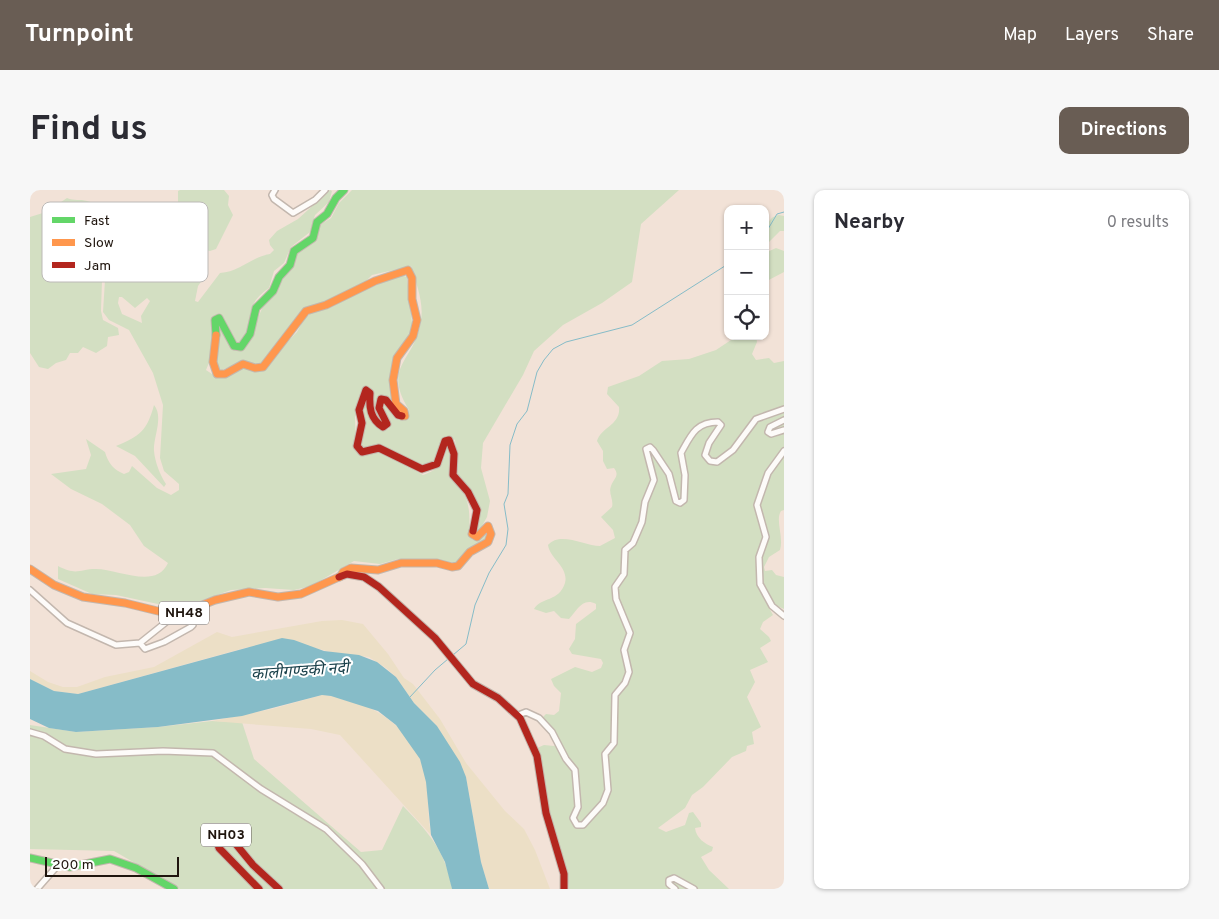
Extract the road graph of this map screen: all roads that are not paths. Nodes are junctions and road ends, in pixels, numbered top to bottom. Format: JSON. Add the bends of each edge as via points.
{"nodes":[{"id":1,"x":274,"y":190,"type":"edge"},
{"id":2,"x":325,"y":190,"type":"edge"},
{"id":3,"x":344,"y":190,"type":"edge"},
{"id":4,"x":784,"y":409,"type":"edge"},
{"id":5,"x":784,"y":420,"type":"edge"},
{"id":6,"x":784,"y":430,"type":"edge"},
{"id":7,"x":784,"y":451,"type":"edge"},
{"id":8,"x":30,"y":569,"type":"edge"},
{"id":9,"x":340,"y":577,"type":"junction"},
{"id":10,"x":30,"y":590,"type":"edge"},
{"id":11,"x":190,"y":611,"type":"junction"},
{"id":12,"x":170,"y":614,"type":"junction"},
{"id":13,"x":784,"y":616,"type":"edge"},
{"id":14,"x":140,"y":643,"type":"junction"},
{"id":15,"x":520,"y":718,"type":"junction"},
{"id":16,"x":30,"y":732,"type":"edge"},
{"id":17,"x":30,"y":858,"type":"edge"},
{"id":18,"x":58,"y":865,"type":"junction"},
{"id":19,"x":37,"y":889,"type":"edge"},
{"id":20,"x":174,"y":889,"type":"edge"},
{"id":21,"x":259,"y":889,"type":"edge"},
{"id":22,"x":279,"y":889,"type":"edge"},
{"id":23,"x":381,"y":889,"type":"edge"},
{"id":24,"x":564,"y":889,"type":"edge"},
{"id":25,"x":675,"y":889,"type":"edge"},
{"id":26,"x":694,"y":889,"type":"edge"}],
"edges":[{"from":1,"to":2,"type":"street","via":[[274,199],[293,213]]},
{"from":3,"to":9,"type":"main road","via":[[336,196],[327,217],[317,222],[313,238],[294,251],[290,265],[279,277],[273,291],[258,305],[250,334],[241,346],[234,346],[221,320],[215,320],[214,371],[225,374],[243,364],[263,367],[306,311],[319,309],[364,288],[376,278],[408,270],[412,278],[416,325],[413,336],[400,351],[393,380],[396,404],[405,416],[398,415],[386,400],[381,399],[379,408],[387,424],[380,426],[371,414],[370,393],[366,390],[359,410],[362,423],[358,446],[362,452],[379,448],[422,469],[430,469],[438,464],[449,440],[454,454],[453,475],[470,495],[477,510],[472,534],[477,537],[488,526],[491,534],[488,542],[470,552],[458,566],[401,562],[378,570],[351,568]]},
{"from":4,"to":15,"type":"street","via":[[756,419],[733,450],[717,462],[710,461],[705,455],[721,425],[711,422],[696,428],[681,452],[685,481],[684,500],[680,503],[676,502],[670,474],[653,450],[650,447],[646,449],[654,480],[645,502],[642,522],[633,543],[626,550],[624,574],[615,587],[616,599],[630,632],[624,650],[630,672],[615,695],[614,743],[605,754],[608,790],[603,803],[582,826],[577,825],[573,818],[578,807],[574,770],[557,738],[532,714],[526,712]]},
{"from":5,"to":6,"type":"street","via":[[770,427],[768,432]]},
{"from":7,"to":13,"type":"street","via":[[768,473],[757,505],[766,537],[758,558],[760,584],[772,606]]},
{"from":8,"to":12,"type":"main road","number":"NH48","via":[[68,592],[91,600],[125,603]]},
{"from":9,"to":11,"type":"main road","number":"NH48","via":[[301,594],[278,597],[249,592],[215,600]]},
{"from":9,"to":15,"type":"main road","number":"NH48","via":[[358,574],[371,582],[442,645],[473,684],[498,698]]},
{"from":10,"to":14,"type":"street","via":[[77,629],[116,645]]},
{"from":11,"to":12,"type":"main road","number":"NH48"},
{"from":11,"to":14,"type":"street","via":[[191,627],[148,649]]},
{"from":12,"to":14,"type":"street","via":[[165,623]]},
{"from":15,"to":24,"type":"main road","number":"NH48","via":[[537,756],[546,813],[564,874]]},
{"from":16,"to":23,"type":"street","via":[[44,736],[65,749],[96,754],[213,753],[261,789],[326,829],[362,864]]},
{"from":17,"to":18,"type":"main road"},
{"from":18,"to":19,"type":"street"},
{"from":18,"to":20,"type":"main road","via":[[76,866],[110,859],[136,868]]},
{"from":21,"to":22,"type":"main road","number":"NH03","via":[[219,848],[219,837],[230,837]]},
{"from":25,"to":26,"type":"street","via":[[669,884],[669,880],[674,878]]}]}
